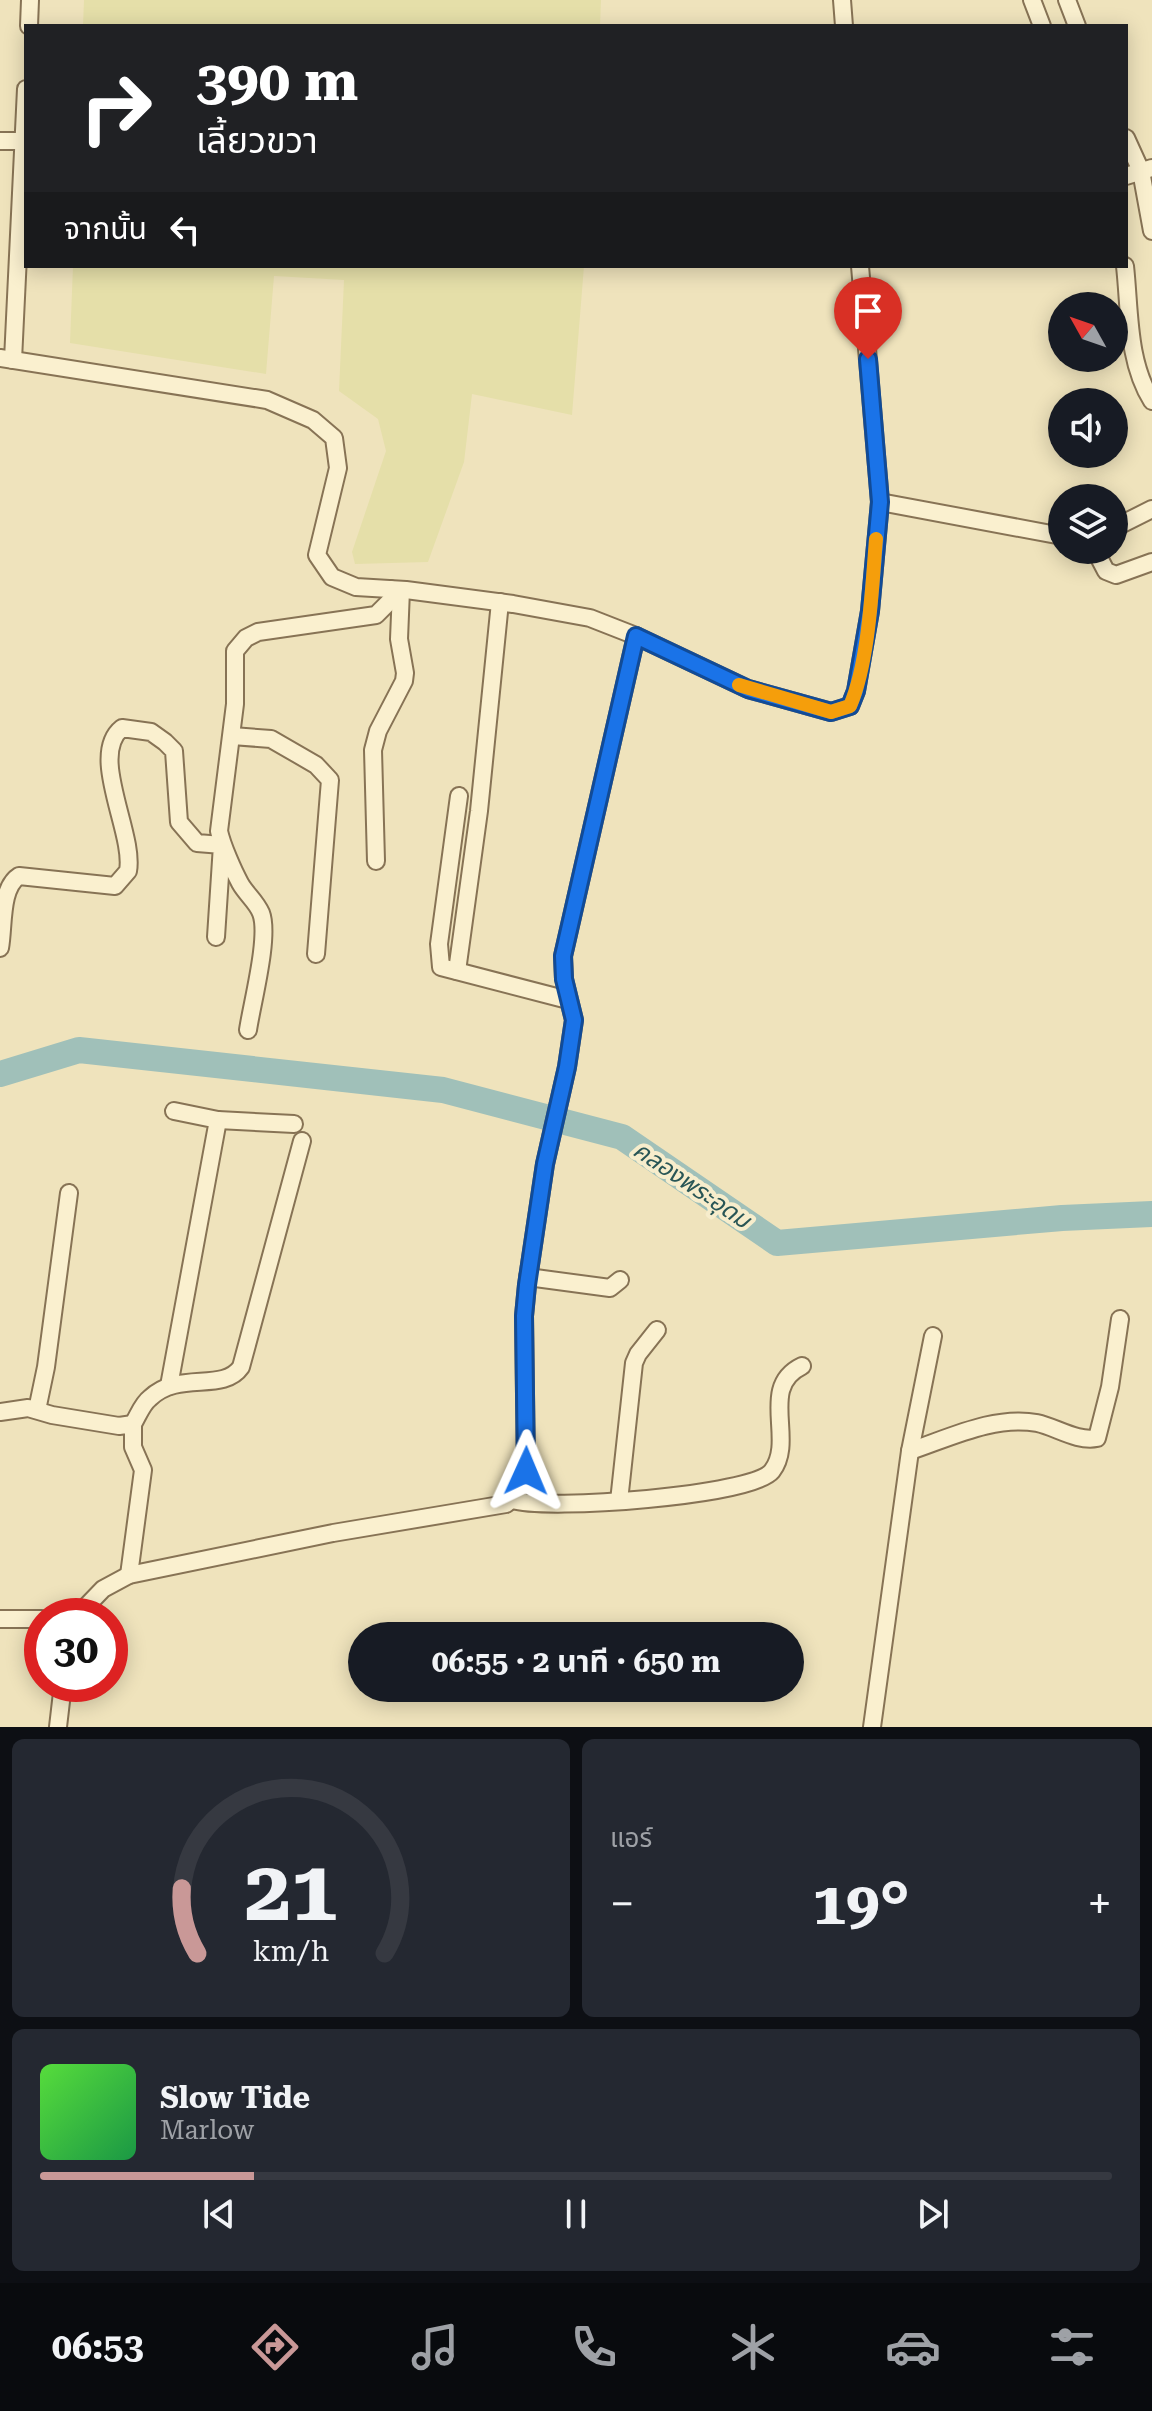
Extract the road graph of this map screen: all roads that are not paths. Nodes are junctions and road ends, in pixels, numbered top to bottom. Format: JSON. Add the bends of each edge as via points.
{"nodes":[{"id":1,"x":30,"y":0,"type":"edge"},
{"id":2,"x":842,"y":0,"type":"edge"},
{"id":3,"x":1032,"y":0,"type":"edge"},
{"id":4,"x":1067,"y":0,"type":"edge"},
{"id":5,"x":29,"y":24,"type":"edge"},
{"id":6,"x":844,"y":24,"type":"edge"},
{"id":7,"x":1041,"y":24,"type":"edge"},
{"id":8,"x":1076,"y":24,"type":"edge"},
{"id":9,"x":0,"y":141,"type":"edge"},
{"id":10,"x":24,"y":141,"type":"joint"},
{"id":11,"x":1128,"y":143,"type":"edge"},
{"id":12,"x":1140,"y":172,"type":"edge"},
{"id":13,"x":1152,"y":231,"type":"edge"},
{"id":14,"x":860,"y":268,"type":"edge"},
{"id":15,"x":1125,"y":268,"type":"edge"},
{"id":16,"x":7,"y":359,"type":"edge"},
{"id":17,"x":1152,"y":401,"type":"edge"},
{"id":18,"x":880,"y":502,"type":"junction"},
{"id":19,"x":1152,"y":509,"type":"edge"},
{"id":20,"x":1128,"y":521,"type":"edge"},
{"id":21,"x":1048,"y":533,"type":"edge"},
{"id":22,"x":1152,"y":562,"type":"edge"},
{"id":23,"x":1103,"y":564,"type":"edge"},
{"id":24,"x":395,"y":589,"type":"junction"},
{"id":25,"x":500,"y":602,"type":"junction"},
{"id":26,"x":636,"y":636,"type":"junction"},
{"id":27,"x":232,"y":736,"type":"junction"},
{"id":28,"x":459,"y":796,"type":"dead end"},
{"id":29,"x":222,"y":845,"type":"junction"},
{"id":30,"x":376,"y":861,"type":"dead end"},
{"id":31,"x":216,"y":937,"type":"dead end"},
{"id":32,"x":0,"y":948,"type":"edge"},
{"id":33,"x":316,"y":954,"type":"dead end"},
{"id":34,"x":457,"y":971,"type":"junction"},
{"id":35,"x":568,"y":1000,"type":"junction"},
{"id":36,"x":248,"y":1030,"type":"dead end"},
{"id":37,"x":174,"y":1111,"type":"dead end"},
{"id":38,"x":218,"y":1120,"type":"junction"},
{"id":39,"x":294,"y":1124,"type":"dead end"},
{"id":40,"x":302,"y":1141,"type":"dead end"},
{"id":41,"x":69,"y":1193,"type":"dead end"},
{"id":42,"x":528,"y":1277,"type":"junction"},
{"id":43,"x":620,"y":1280,"type":"dead end"},
{"id":44,"x":1120,"y":1319,"type":"dead end"},
{"id":45,"x":657,"y":1330,"type":"dead end"},
{"id":46,"x":933,"y":1336,"type":"dead end"},
{"id":47,"x":802,"y":1366,"type":"dead end"},
{"id":48,"x":169,"y":1386,"type":"junction"},
{"id":49,"x":37,"y":1410,"type":"junction"},
{"id":50,"x":0,"y":1412,"type":"edge"},
{"id":51,"x":133,"y":1424,"type":"junction"},
{"id":52,"x":910,"y":1451,"type":"junction"},
{"id":53,"x":513,"y":1500,"type":"junction"},
{"id":54,"x":619,"y":1501,"type":"junction"},
{"id":55,"x":129,"y":1575,"type":"junction"},
{"id":56,"x":94,"y":1598,"type":"edge"},
{"id":57,"x":0,"y":1619,"type":"edge"},
{"id":58,"x":24,"y":1619,"type":"edge"},
{"id":59,"x":61,"y":1702,"type":"edge"},
{"id":60,"x":58,"y":1727,"type":"edge"},
{"id":61,"x":872,"y":1727,"type":"edge"}],
"edges":[{"from":1,"to":5,"type":"street"},
{"from":2,"to":6,"type":"street"},
{"from":3,"to":7,"type":"street"},
{"from":4,"to":8,"type":"street"},
{"from":9,"to":10,"type":"street"},
{"from":10,"to":16,"type":"street"},
{"from":11,"to":12,"type":"street"},
{"from":12,"to":13,"type":"street"},
{"from":14,"to":18,"type":"street"},
{"from":15,"to":17,"type":"street","via":[[1132,347],[1142,386]]},
{"from":16,"to":24,"type":"street","via":[[267,400],[313,420],[334,438],[338,468],[317,555],[332,577],[356,587]]},
{"from":18,"to":21,"type":"street"},
{"from":18,"to":26,"type":"street","via":[[870,611],[850,706],[831,712],[748,689]]},
{"from":19,"to":20,"type":"street"},
{"from":22,"to":23,"type":"street","via":[[1116,575]]},
{"from":24,"to":25,"type":"street"},
{"from":24,"to":27,"type":"street","via":[[376,615],[258,632],[238,645]]},
{"from":24,"to":30,"type":"street","via":[[404,681],[373,750]]},
{"from":25,"to":26,"type":"street","via":[[590,618]]},
{"from":25,"to":34,"type":"street"},
{"from":26,"to":35,"type":"street","via":[[563,956]]},
{"from":27,"to":29,"type":"street","via":[[220,810]]},
{"from":27,"to":33,"type":"street","via":[[271,739],[316,765],[330,780]]},
{"from":28,"to":34,"type":"street","via":[[438,963]]},
{"from":29,"to":31,"type":"street"},
{"from":29,"to":32,"type":"street","via":[[197,843],[179,822],[174,751],[151,732],[122,728],[111,741],[109,759],[128,871],[115,886],[19,876],[7,892]]},
{"from":29,"to":36,"type":"street","via":[[263,916]]},
{"from":34,"to":35,"type":"street"},
{"from":35,"to":42,"type":"street","via":[[574,1020]]},
{"from":37,"to":38,"type":"street"},
{"from":38,"to":39,"type":"street"},
{"from":38,"to":48,"type":"street"},
{"from":40,"to":48,"type":"street","via":[[241,1367],[219,1381]]},
{"from":41,"to":49,"type":"street"},
{"from":42,"to":43,"type":"street","via":[[610,1288]]},
{"from":42,"to":53,"type":"street","via":[[526,1471]]},
{"from":44,"to":52,"type":"street","via":[[1097,1438],[1036,1423],[1000,1422]]},
{"from":45,"to":54,"type":"street","via":[[634,1363]]},
{"from":46,"to":52,"type":"street"},
{"from":47,"to":54,"type":"street","via":[[790,1371],[782,1386],[780,1439],[771,1472],[733,1487]]},
{"from":48,"to":51,"type":"street","via":[[147,1400]]},
{"from":49,"to":50,"type":"street"},
{"from":49,"to":51,"type":"street"},
{"from":51,"to":55,"type":"street","via":[[133,1447],[143,1470]]},
{"from":52,"to":61,"type":"street"},
{"from":53,"to":54,"type":"street","via":[[544,1506]]},
{"from":53,"to":55,"type":"street"},
{"from":55,"to":56,"type":"street"},
{"from":57,"to":58,"type":"street"},
{"from":59,"to":60,"type":"street"}]}
